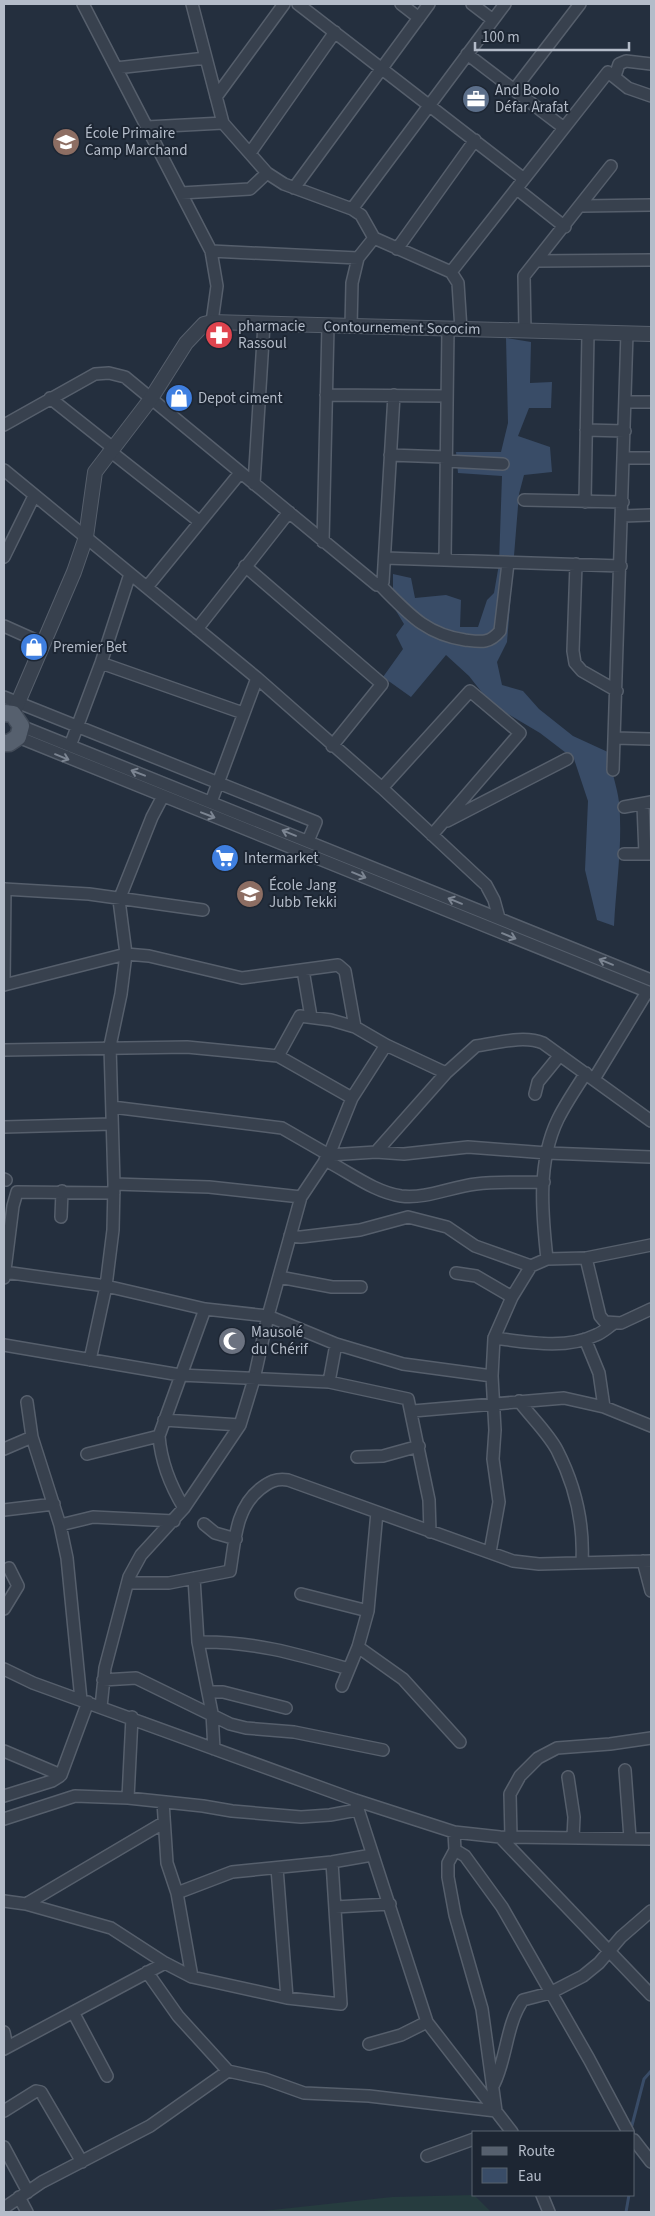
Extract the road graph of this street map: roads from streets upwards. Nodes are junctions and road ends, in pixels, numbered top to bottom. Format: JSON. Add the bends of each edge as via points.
{"nodes":[{"id":1,"x":83,"y":4,"type":"edge"},
{"id":2,"x":192,"y":4,"type":"edge"},
{"id":3,"x":284,"y":4,"type":"edge"},
{"id":4,"x":298,"y":4,"type":"edge"},
{"id":5,"x":401,"y":4,"type":"edge"},
{"id":6,"x":429,"y":4,"type":"edge"},
{"id":7,"x":472,"y":4,"type":"edge"},
{"id":8,"x":505,"y":4,"type":"edge"},
{"id":9,"x":580,"y":4,"type":"edge"},
{"id":10,"x":419,"y":18,"type":"junction"},
{"id":11,"x":493,"y":20,"type":"junction"},
{"id":12,"x":335,"y":32,"type":"junction"},
{"id":13,"x":467,"y":54,"type":"junction"},
{"id":14,"x":206,"y":58,"type":"junction"},
{"id":15,"x":651,"y":64,"type":"edge"},
{"id":16,"x":116,"y":68,"type":"junction"},
{"id":17,"x":381,"y":68,"type":"junction"},
{"id":18,"x":615,"y":76,"type":"junction"},
{"id":19,"x":514,"y":90,"type":"junction"},
{"id":20,"x":651,"y":96,"type":"edge"},
{"id":21,"x":216,"y":97,"type":"junction"},
{"id":22,"x":429,"y":105,"type":"junction"},
{"id":23,"x":223,"y":123,"type":"junction"},
{"id":24,"x":147,"y":128,"type":"junction"},
{"id":25,"x":564,"y":128,"type":"junction"},
{"id":26,"x":475,"y":140,"type":"junction"},
{"id":27,"x":250,"y":153,"type":"junction"},
{"id":28,"x":611,"y":166,"type":"dead end"},
{"id":29,"x":267,"y":173,"type":"junction"},
{"id":30,"x":524,"y":178,"type":"junction"},
{"id":31,"x":294,"y":188,"type":"junction"},
{"id":32,"x":516,"y":188,"type":"junction"},
{"id":33,"x":181,"y":192,"type":"junction"},
{"id":34,"x":651,"y":205,"type":"edge"},
{"id":35,"x":582,"y":206,"type":"junction"},
{"id":36,"x":352,"y":209,"type":"junction"},
{"id":37,"x":564,"y":227,"type":"junction"},
{"id":38,"x":374,"y":238,"type":"junction"},
{"id":39,"x":397,"y":249,"type":"junction"},
{"id":40,"x":211,"y":251,"type":"junction"},
{"id":41,"x":358,"y":258,"type":"junction"},
{"id":42,"x":651,"y":260,"type":"edge"},
{"id":43,"x":536,"y":262,"type":"junction"},
{"id":44,"x":451,"y":272,"type":"junction"},
{"id":45,"x":212,"y":322,"type":"junction"},
{"id":46,"x":264,"y":324,"type":"junction"},
{"id":47,"x":328,"y":326,"type":"junction"},
{"id":48,"x":351,"y":327,"type":"junction"},
{"id":49,"x":454,"y":330,"type":"junction"},
{"id":50,"x":525,"y":331,"type":"junction"},
{"id":51,"x":588,"y":332,"type":"junction"},
{"id":52,"x":628,"y":334,"type":"junction"},
{"id":53,"x":651,"y":334,"type":"edge"},
{"id":54,"x":326,"y":395,"type":"junction"},
{"id":55,"x":394,"y":395,"type":"junction"},
{"id":56,"x":447,"y":396,"type":"junction"},
{"id":57,"x":50,"y":398,"type":"junction"},
{"id":58,"x":150,"y":400,"type":"junction"},
{"id":59,"x":625,"y":402,"type":"junction"},
{"id":60,"x":651,"y":402,"type":"edge"},
{"id":61,"x":4,"y":425,"type":"edge"},
{"id":62,"x":586,"y":430,"type":"junction"},
{"id":63,"x":625,"y":431,"type":"junction"},
{"id":64,"x":111,"y":449,"type":"junction"},
{"id":65,"x":390,"y":455,"type":"junction"},
{"id":66,"x":624,"y":458,"type":"junction"},
{"id":67,"x":651,"y":458,"type":"edge"},
{"id":68,"x":446,"y":459,"type":"junction"},
{"id":69,"x":504,"y":464,"type":"dead end"},
{"id":70,"x":4,"y":470,"type":"edge"},
{"id":71,"x":240,"y":472,"type":"junction"},
{"id":72,"x":254,"y":484,"type":"junction"},
{"id":73,"x":34,"y":496,"type":"junction"},
{"id":74,"x":524,"y":500,"type":"dead end"},
{"id":75,"x":585,"y":502,"type":"junction"},
{"id":76,"x":623,"y":502,"type":"junction"},
{"id":77,"x":289,"y":512,"type":"junction"},
{"id":78,"x":623,"y":516,"type":"junction"},
{"id":79,"x":651,"y":516,"type":"edge"},
{"id":80,"x":200,"y":522,"type":"junction"},
{"id":81,"x":86,"y":537,"type":"junction"},
{"id":82,"x":323,"y":542,"type":"junction"},
{"id":83,"x":4,"y":556,"type":"edge"},
{"id":84,"x":385,"y":558,"type":"junction"},
{"id":85,"x":445,"y":560,"type":"junction"},
{"id":86,"x":508,"y":563,"type":"junction"},
{"id":87,"x":576,"y":564,"type":"junction"},
{"id":88,"x":245,"y":566,"type":"junction"},
{"id":89,"x":621,"y":566,"type":"junction"},
{"id":90,"x":130,"y":574,"type":"junction"},
{"id":91,"x":380,"y":585,"type":"junction"},
{"id":92,"x":147,"y":587,"type":"junction"},
{"id":93,"x":4,"y":626,"type":"edge"},
{"id":94,"x":196,"y":629,"type":"junction"},
{"id":95,"x":42,"y":643,"type":"junction"},
{"id":96,"x":101,"y":663,"type":"junction"},
{"id":97,"x":257,"y":678,"type":"junction"},
{"id":98,"x":617,"y":691,"type":"junction"},
{"id":99,"x":4,"y":697,"type":"edge"},
{"id":100,"x":243,"y":713,"type":"junction"},
{"id":101,"x":13,"y":723,"type":"edge"},
{"id":102,"x":78,"y":725,"type":"junction"},
{"id":103,"x":615,"y":738,"type":"junction"},
{"id":104,"x":651,"y":739,"type":"edge"},
{"id":105,"x":70,"y":746,"type":"junction"},
{"id":106,"x":332,"y":746,"type":"junction"},
{"id":107,"x":567,"y":758,"type":"dead end"},
{"id":108,"x":613,"y":770,"type":"dead end"},
{"id":109,"x":219,"y":781,"type":"junction"},
{"id":110,"x":382,"y":788,"type":"junction"},
{"id":111,"x":162,"y":798,"type":"junction"},
{"id":112,"x":211,"y":802,"type":"junction"},
{"id":113,"x":647,"y":804,"type":"edge"},
{"id":114,"x":624,"y":807,"type":"dead end"},
{"id":115,"x":442,"y":824,"type":"junction"},
{"id":116,"x":432,"y":835,"type":"junction"},
{"id":117,"x":308,"y":841,"type":"junction"},
{"id":118,"x":624,"y":854,"type":"dead end"},
{"id":119,"x":648,"y":854,"type":"edge"},
{"id":120,"x":5,"y":889,"type":"edge"},
{"id":121,"x":118,"y":900,"type":"junction"},
{"id":122,"x":203,"y":910,"type":"dead end"},
{"id":123,"x":499,"y":918,"type":"junction"},
{"id":124,"x":126,"y":954,"type":"junction"},
{"id":125,"x":303,"y":970,"type":"junction"},
{"id":126,"x":651,"y":980,"type":"edge"},
{"id":127,"x":4,"y":985,"type":"edge"},
{"id":128,"x":649,"y":992,"type":"edge"},
{"id":129,"x":311,"y":1017,"type":"junction"},
{"id":130,"x":355,"y":1027,"type":"junction"},
{"id":131,"x":386,"y":1045,"type":"junction"},
{"id":132,"x":110,"y":1046,"type":"junction"},
{"id":133,"x":4,"y":1050,"type":"edge"},
{"id":134,"x":560,"y":1055,"type":"junction"},
{"id":135,"x":278,"y":1056,"type":"junction"},
{"id":136,"x":446,"y":1073,"type":"junction"},
{"id":137,"x":590,"y":1076,"type":"junction"},
{"id":138,"x":535,"y":1094,"type":"dead end"},
{"id":139,"x":352,"y":1098,"type":"junction"},
{"id":140,"x":112,"y":1107,"type":"junction"},
{"id":141,"x":651,"y":1121,"type":"edge"},
{"id":142,"x":112,"y":1124,"type":"junction"},
{"id":143,"x":4,"y":1127,"type":"edge"},
{"id":144,"x":376,"y":1152,"type":"junction"},
{"id":145,"x":547,"y":1153,"type":"junction"},
{"id":146,"x":651,"y":1157,"type":"edge"},
{"id":147,"x":327,"y":1158,"type":"junction"},
{"id":148,"x":544,"y":1182,"type":"junction"},
{"id":149,"x":114,"y":1188,"type":"junction"},
{"id":150,"x":62,"y":1191,"type":"junction"},
{"id":151,"x":301,"y":1197,"type":"junction"},
{"id":152,"x":8,"y":1205,"type":"edge"},
{"id":153,"x":61,"y":1218,"type":"dead end"},
{"id":154,"x":290,"y":1236,"type":"junction"},
{"id":155,"x":651,"y":1245,"type":"edge"},
{"id":156,"x":586,"y":1258,"type":"junction"},
{"id":157,"x":547,"y":1259,"type":"junction"},
{"id":158,"x":531,"y":1266,"type":"junction"},
{"id":159,"x":456,"y":1273,"type":"dead end"},
{"id":160,"x":4,"y":1274,"type":"edge"},
{"id":161,"x":279,"y":1277,"type":"junction"},
{"id":162,"x":106,"y":1286,"type":"junction"},
{"id":163,"x":361,"y":1287,"type":"dead end"},
{"id":164,"x":512,"y":1297,"type":"junction"},
{"id":165,"x":206,"y":1309,"type":"junction"},
{"id":166,"x":651,"y":1309,"type":"edge"},
{"id":167,"x":268,"y":1316,"type":"junction"},
{"id":168,"x":613,"y":1324,"type":"junction"},
{"id":169,"x":494,"y":1338,"type":"junction"},
{"id":170,"x":585,"y":1339,"type":"junction"},
{"id":171,"x":336,"y":1344,"type":"junction"},
{"id":172,"x":4,"y":1345,"type":"edge"},
{"id":173,"x":90,"y":1360,"type":"junction"},
{"id":174,"x":180,"y":1375,"type":"junction"},
{"id":175,"x":492,"y":1376,"type":"junction"},
{"id":176,"x":254,"y":1379,"type":"junction"},
{"id":177,"x":329,"y":1382,"type":"junction"},
{"id":178,"x":520,"y":1401,"type":"junction"},
{"id":179,"x":27,"y":1402,"type":"dead end"},
{"id":180,"x":492,"y":1403,"type":"junction"},
{"id":181,"x":604,"y":1407,"type":"junction"},
{"id":182,"x":412,"y":1411,"type":"junction"},
{"id":183,"x":164,"y":1420,"type":"junction"},
{"id":184,"x":240,"y":1425,"type":"junction"},
{"id":185,"x":651,"y":1426,"type":"edge"},
{"id":186,"x":159,"y":1436,"type":"junction"},
{"id":187,"x":32,"y":1437,"type":"junction"},
{"id":188,"x":419,"y":1446,"type":"junction"},
{"id":189,"x":4,"y":1449,"type":"edge"},
{"id":190,"x":87,"y":1454,"type":"dead end"},
{"id":191,"x":357,"y":1457,"type":"dead end"},
{"id":192,"x":54,"y":1504,"type":"junction"},
{"id":193,"x":184,"y":1508,"type":"junction"},
{"id":194,"x":4,"y":1510,"type":"edge"},
{"id":195,"x":377,"y":1512,"type":"junction"},
{"id":196,"x":174,"y":1521,"type":"junction"},
{"id":197,"x":204,"y":1524,"type":"dead end"},
{"id":198,"x":60,"y":1525,"type":"junction"},
{"id":199,"x":430,"y":1532,"type":"junction"},
{"id":200,"x":236,"y":1538,"type":"junction"},
{"id":201,"x":490,"y":1552,"type":"junction"},
{"id":202,"x":647,"y":1561,"type":"edge"},
{"id":203,"x":582,"y":1562,"type":"junction"},
{"id":204,"x":9,"y":1568,"type":"dead end"},
{"id":205,"x":194,"y":1578,"type":"junction"},
{"id":206,"x":128,"y":1583,"type":"junction"},
{"id":207,"x":651,"y":1592,"type":"edge"},
{"id":208,"x":301,"y":1594,"type":"dead end"},
{"id":209,"x":4,"y":1609,"type":"edge"},
{"id":210,"x":368,"y":1611,"type":"junction"},
{"id":211,"x":198,"y":1642,"type":"junction"},
{"id":212,"x":358,"y":1647,"type":"junction"},
{"id":213,"x":4,"y":1669,"type":"edge"},
{"id":214,"x":349,"y":1669,"type":"junction"},
{"id":215,"x":104,"y":1680,"type":"junction"},
{"id":216,"x":342,"y":1686,"type":"dead end"},
{"id":217,"x":208,"y":1692,"type":"junction"},
{"id":218,"x":85,"y":1701,"type":"junction"},
{"id":219,"x":101,"y":1707,"type":"junction"},
{"id":220,"x":286,"y":1708,"type":"dead end"},
{"id":221,"x":212,"y":1713,"type":"junction"},
{"id":222,"x":132,"y":1717,"type":"junction"},
{"id":223,"x":651,"y":1738,"type":"edge"},
{"id":224,"x":460,"y":1742,"type":"dead end"},
{"id":225,"x":214,"y":1749,"type":"junction"},
{"id":226,"x":383,"y":1750,"type":"dead end"},
{"id":227,"x":4,"y":1751,"type":"edge"},
{"id":228,"x":625,"y":1770,"type":"dead end"},
{"id":229,"x":60,"y":1776,"type":"junction"},
{"id":230,"x":568,"y":1777,"type":"dead end"},
{"id":231,"x":4,"y":1796,"type":"edge"},
{"id":232,"x":128,"y":1798,"type":"junction"},
{"id":233,"x":163,"y":1802,"type":"junction"},
{"id":234,"x":356,"y":1805,"type":"junction"},
{"id":235,"x":4,"y":1819,"type":"edge"},
{"id":236,"x":163,"y":1823,"type":"junction"},
{"id":237,"x":454,"y":1832,"type":"junction"},
{"id":238,"x":505,"y":1837,"type":"junction"},
{"id":239,"x":573,"y":1838,"type":"junction"},
{"id":240,"x":630,"y":1838,"type":"junction"},
{"id":241,"x":651,"y":1839,"type":"edge"},
{"id":242,"x":456,"y":1850,"type":"junction"},
{"id":243,"x":372,"y":1855,"type":"junction"},
{"id":244,"x":332,"y":1862,"type":"junction"},
{"id":245,"x":277,"y":1868,"type":"junction"},
{"id":246,"x":178,"y":1893,"type":"junction"},
{"id":247,"x":4,"y":1901,"type":"edge"},
{"id":248,"x":26,"y":1904,"type":"junction"},
{"id":249,"x":390,"y":1904,"type":"junction"},
{"id":250,"x":335,"y":1908,"type":"junction"},
{"id":251,"x":651,"y":1911,"type":"edge"},
{"id":252,"x":609,"y":1952,"type":"junction"},
{"id":253,"x":164,"y":1962,"type":"junction"},
{"id":254,"x":147,"y":1972,"type":"junction"},
{"id":255,"x":192,"y":1977,"type":"junction"},
{"id":256,"x":550,"y":1993,"type":"junction"},
{"id":257,"x":651,"y":1995,"type":"edge"},
{"id":258,"x":287,"y":1998,"type":"junction"},
{"id":259,"x":72,"y":2012,"type":"junction"},
{"id":260,"x":427,"y":2022,"type":"junction"},
{"id":261,"x":4,"y":2032,"type":"edge"},
{"id":262,"x":369,"y":2044,"type":"dead end"},
{"id":263,"x":5,"y":2048,"type":"edge"},
{"id":264,"x":228,"y":2071,"type":"junction"},
{"id":265,"x":107,"y":2076,"type":"dead end"},
{"id":266,"x":494,"y":2084,"type":"junction"},
{"id":267,"x":4,"y":2111,"type":"edge"},
{"id":268,"x":496,"y":2111,"type":"junction"},
{"id":269,"x":508,"y":2131,"type":"edge"},
{"id":270,"x":627,"y":2131,"type":"edge"},
{"id":271,"x":472,"y":2140,"type":"edge"},
{"id":272,"x":635,"y":2141,"type":"edge"},
{"id":273,"x":4,"y":2147,"type":"edge"},
{"id":274,"x":426,"y":2156,"type":"dead end"},
{"id":275,"x":82,"y":2162,"type":"junction"},
{"id":276,"x":651,"y":2162,"type":"edge"},
{"id":277,"x":23,"y":2194,"type":"junction"},
{"id":278,"x":545,"y":2196,"type":"edge"},
{"id":279,"x":4,"y":2208,"type":"edge"},
{"id":280,"x":27,"y":2212,"type":"edge"},
{"id":281,"x":549,"y":2212,"type":"edge"}],
"edges":[{"from":1,"to":16,"type":"street"},
{"from":2,"to":14,"type":"street"},
{"from":3,"to":21,"type":"street"},
{"from":4,"to":12,"type":"street"},
{"from":5,"to":10,"type":"street"},
{"from":6,"to":10,"type":"street"},
{"from":7,"to":11,"type":"street"},
{"from":8,"to":11,"type":"street"},
{"from":9,"to":19,"type":"street"},
{"from":10,"to":17,"type":"street"},
{"from":11,"to":13,"type":"street"},
{"from":12,"to":17,"type":"street"},
{"from":12,"to":27,"type":"street"},
{"from":13,"to":19,"type":"street"},
{"from":13,"to":22,"type":"street"},
{"from":14,"to":16,"type":"street"},
{"from":14,"to":21,"type":"street"},
{"from":15,"to":18,"type":"street","via":[[626,61],[619,64]]},
{"from":16,"to":24,"type":"street"},
{"from":17,"to":22,"type":"street"},
{"from":17,"to":31,"type":"street"},
{"from":18,"to":20,"type":"street","via":[[628,88]]},
{"from":18,"to":25,"type":"street","via":[[608,72]]},
{"from":19,"to":25,"type":"street"},
{"from":21,"to":23,"type":"street"},
{"from":22,"to":26,"type":"street"},
{"from":22,"to":36,"type":"street"},
{"from":23,"to":24,"type":"street"},
{"from":23,"to":27,"type":"street"},
{"from":24,"to":33,"type":"street"},
{"from":25,"to":30,"type":"street"},
{"from":26,"to":30,"type":"street"},
{"from":26,"to":39,"type":"street"},
{"from":27,"to":29,"type":"street"},
{"from":28,"to":35,"type":"street"},
{"from":29,"to":31,"type":"street"},
{"from":29,"to":33,"type":"street","via":[[250,189]]},
{"from":30,"to":32,"type":"street"},
{"from":31,"to":36,"type":"street"},
{"from":32,"to":37,"type":"street"},
{"from":32,"to":44,"type":"street"},
{"from":33,"to":40,"type":"street"},
{"from":34,"to":35,"type":"street"},
{"from":35,"to":37,"type":"street"},
{"from":36,"to":38,"type":"street","via":[[361,215]]},
{"from":37,"to":43,"type":"street"},
{"from":38,"to":39,"type":"street"},
{"from":38,"to":41,"type":"street"},
{"from":39,"to":44,"type":"street"},
{"from":40,"to":41,"type":"street"},
{"from":40,"to":45,"type":"street","via":[[217,286]]},
{"from":41,"to":48,"type":"street","via":[[352,283]]},
{"from":42,"to":43,"type":"street"},
{"from":43,"to":50,"type":"street","via":[[524,276]]},
{"from":44,"to":49,"type":"street","via":[[458,284]]},
{"from":45,"to":46,"type":"street","name":"Contournement Sococim"},
{"from":45,"to":58,"type":"street","via":[[204,324],[186,343]]},
{"from":46,"to":47,"type":"street","name":"Contournement Sococim"},
{"from":46,"to":72,"type":"street"},
{"from":47,"to":48,"type":"street","name":"Contournement Sococim"},
{"from":47,"to":54,"type":"street"},
{"from":48,"to":49,"type":"street","name":"Contournement Sococim"},
{"from":49,"to":50,"type":"street","name":"Contournement Sococim"},
{"from":49,"to":56,"type":"street"},
{"from":50,"to":51,"type":"street","name":"Contournement Sococim"},
{"from":51,"to":52,"type":"street","name":"Contournement Sococim"},
{"from":51,"to":62,"type":"street"},
{"from":52,"to":53,"type":"street","name":"Contournement Sococim"},
{"from":52,"to":59,"type":"street"},
{"from":54,"to":55,"type":"street"},
{"from":54,"to":82,"type":"street"},
{"from":55,"to":56,"type":"street"},
{"from":55,"to":65,"type":"street"},
{"from":56,"to":68,"type":"street"},
{"from":57,"to":58,"type":"street","via":[[101,372],[125,377]]},
{"from":57,"to":61,"type":"street"},
{"from":57,"to":64,"type":"street"},
{"from":58,"to":64,"type":"street"},
{"from":58,"to":71,"type":"street"},
{"from":59,"to":60,"type":"street"},
{"from":59,"to":63,"type":"street"},
{"from":62,"to":63,"type":"street"},
{"from":62,"to":75,"type":"street"},
{"from":63,"to":66,"type":"street"},
{"from":64,"to":80,"type":"street"},
{"from":64,"to":81,"type":"street","via":[[95,472]]},
{"from":65,"to":68,"type":"street"},
{"from":65,"to":84,"type":"street"},
{"from":66,"to":67,"type":"street"},
{"from":66,"to":76,"type":"street"},
{"from":68,"to":69,"type":"street"},
{"from":68,"to":85,"type":"street"},
{"from":70,"to":73,"type":"street"},
{"from":71,"to":72,"type":"street"},
{"from":71,"to":80,"type":"street"},
{"from":72,"to":77,"type":"street"},
{"from":73,"to":81,"type":"street"},
{"from":73,"to":83,"type":"street"},
{"from":74,"to":75,"type":"street"},
{"from":75,"to":76,"type":"street"},
{"from":76,"to":78,"type":"street"},
{"from":77,"to":82,"type":"street"},
{"from":77,"to":88,"type":"street"},
{"from":78,"to":79,"type":"street"},
{"from":78,"to":89,"type":"street"},
{"from":80,"to":92,"type":"street"},
{"from":81,"to":90,"type":"street"},
{"from":81,"to":95,"type":"street"},
{"from":82,"to":91,"type":"street","via":[[374,585]]},
{"from":84,"to":85,"type":"street"},
{"from":84,"to":91,"type":"street"},
{"from":85,"to":86,"type":"street"},
{"from":86,"to":87,"type":"street"},
{"from":86,"to":91,"type":"street","via":[[500,631],[493,640],[484,642],[452,638],[429,630]]},
{"from":87,"to":89,"type":"street"},
{"from":87,"to":98,"type":"street","via":[[572,651],[575,664]]},
{"from":88,"to":94,"type":"street"},
{"from":88,"to":106,"type":"street","via":[[382,684]]},
{"from":89,"to":98,"type":"street"},
{"from":90,"to":92,"type":"street"},
{"from":90,"to":96,"type":"street"},
{"from":92,"to":94,"type":"street"},
{"from":93,"to":95,"type":"street"},
{"from":94,"to":97,"type":"street"},
{"from":95,"to":101,"type":"street"},
{"from":96,"to":100,"type":"street"},
{"from":96,"to":102,"type":"street"},
{"from":97,"to":100,"type":"street"},
{"from":97,"to":106,"type":"street"},
{"from":98,"to":103,"type":"street"},
{"from":99,"to":101,"type":"street"},
{"from":100,"to":109,"type":"street"},
{"from":101,"to":102,"type":"street"},
{"from":101,"to":105,"type":"street"},
{"from":101,"to":111,"type":"street","one_way":true},
{"from":102,"to":105,"type":"street"},
{"from":102,"to":109,"type":"street"},
{"from":103,"to":104,"type":"street"},
{"from":103,"to":108,"type":"street"},
{"from":112,"to":105,"type":"street","one_way":true},
{"from":106,"to":110,"type":"street"},
{"from":107,"to":115,"type":"street"},
{"from":109,"to":112,"type":"street"},
{"from":109,"to":117,"type":"street","via":[[316,822]]},
{"from":110,"to":115,"type":"street","via":[[470,691],[520,733]]},
{"from":110,"to":116,"type":"street"},
{"from":111,"to":121,"type":"street"},
{"from":111,"to":128,"type":"street","one_way":true},
{"from":117,"to":112,"type":"street","one_way":true},
{"from":113,"to":114,"type":"street"},
{"from":113,"to":119,"type":"street"},
{"from":115,"to":116,"type":"street"},
{"from":116,"to":123,"type":"street","via":[[486,886]]},
{"from":123,"to":117,"type":"street","one_way":true},
{"from":118,"to":119,"type":"street"},
{"from":120,"to":121,"type":"street","via":[[90,894]]},
{"from":120,"to":127,"type":"street"},
{"from":121,"to":122,"type":"street"},
{"from":121,"to":124,"type":"street"},
{"from":126,"to":123,"type":"street","one_way":true},
{"from":124,"to":125,"type":"street","via":[[149,956],[242,978]]},
{"from":124,"to":127,"type":"street"},
{"from":124,"to":132,"type":"street"},
{"from":125,"to":129,"type":"street"},
{"from":125,"to":130,"type":"street","via":[[334,965],[343,968]]},
{"from":128,"to":137,"type":"street"},
{"from":129,"to":130,"type":"street"},
{"from":129,"to":135,"type":"street","via":[[298,1017]]},
{"from":130,"to":131,"type":"street"},
{"from":131,"to":136,"type":"street"},
{"from":131,"to":139,"type":"street"},
{"from":132,"to":133,"type":"street"},
{"from":132,"to":135,"type":"street","via":[[187,1046]]},
{"from":132,"to":140,"type":"street"},
{"from":134,"to":136,"type":"street","via":[[536,1040],[479,1046],[470,1050]]},
{"from":134,"to":137,"type":"street"},
{"from":134,"to":138,"type":"street","via":[[538,1082]]},
{"from":135,"to":139,"type":"street"},
{"from":136,"to":144,"type":"street"},
{"from":137,"to":141,"type":"street"},
{"from":137,"to":145,"type":"street","via":[[557,1121]]},
{"from":139,"to":147,"type":"street"},
{"from":140,"to":142,"type":"street"},
{"from":140,"to":147,"type":"street","via":[[282,1128]]},
{"from":142,"to":143,"type":"street"},
{"from":142,"to":149,"type":"street"},
{"from":144,"to":145,"type":"street","via":[[404,1154],[468,1147]]},
{"from":144,"to":147,"type":"street"},
{"from":145,"to":146,"type":"street"},
{"from":145,"to":148,"type":"street"},
{"from":147,"to":148,"type":"street","via":[[383,1191],[401,1196],[441,1193],[478,1183]]},
{"from":147,"to":151,"type":"street"},
{"from":148,"to":157,"type":"street","via":[[542,1208]]},
{"from":149,"to":150,"type":"street"},
{"from":149,"to":151,"type":"street","via":[[209,1187]]},
{"from":149,"to":162,"type":"street"},
{"from":150,"to":152,"type":"street","via":[[17,1192]]},
{"from":150,"to":153,"type":"street"},
{"from":151,"to":154,"type":"street"},
{"from":152,"to":160,"type":"street"},
{"from":154,"to":158,"type":"street","via":[[360,1230],[408,1217],[447,1227],[475,1246]]},
{"from":154,"to":161,"type":"street"},
{"from":155,"to":156,"type":"street"},
{"from":156,"to":157,"type":"street"},
{"from":156,"to":168,"type":"street","via":[[600,1316]]},
{"from":157,"to":158,"type":"street"},
{"from":158,"to":164,"type":"street"},
{"from":159,"to":164,"type":"street","via":[[476,1276]]},
{"from":160,"to":162,"type":"street"},
{"from":161,"to":163,"type":"street","via":[[332,1287]]},
{"from":161,"to":167,"type":"street"},
{"from":162,"to":165,"type":"street"},
{"from":162,"to":173,"type":"street"},
{"from":164,"to":169,"type":"street"},
{"from":165,"to":167,"type":"street"},
{"from":165,"to":174,"type":"street"},
{"from":166,"to":168,"type":"street"},
{"from":167,"to":171,"type":"street"},
{"from":167,"to":176,"type":"street"},
{"from":168,"to":170,"type":"street","via":[[596,1336]]},
{"from":169,"to":170,"type":"street","via":[[536,1343]]},
{"from":169,"to":175,"type":"street"},
{"from":170,"to":181,"type":"street","via":[[599,1374]]},
{"from":171,"to":175,"type":"street","via":[[403,1364]]},
{"from":171,"to":177,"type":"street"},
{"from":172,"to":173,"type":"street"},
{"from":173,"to":174,"type":"street"},
{"from":174,"to":176,"type":"street"},
{"from":174,"to":183,"type":"street"},
{"from":175,"to":180,"type":"street"},
{"from":176,"to":177,"type":"street"},
{"from":176,"to":184,"type":"street"},
{"from":177,"to":182,"type":"street","via":[[408,1398]]},
{"from":178,"to":180,"type":"street"},
{"from":178,"to":181,"type":"street","via":[[564,1398]]},
{"from":178,"to":203,"type":"street","via":[[556,1449],[577,1503],[583,1533]]},
{"from":179,"to":187,"type":"street"},
{"from":180,"to":182,"type":"street"},
{"from":180,"to":201,"type":"street","via":[[499,1502]]},
{"from":181,"to":185,"type":"street"},
{"from":182,"to":188,"type":"street"},
{"from":183,"to":184,"type":"street"},
{"from":183,"to":186,"type":"street"},
{"from":184,"to":193,"type":"street"},
{"from":186,"to":190,"type":"street"},
{"from":186,"to":193,"type":"street","via":[[160,1455]]},
{"from":187,"to":189,"type":"street"},
{"from":187,"to":192,"type":"street"},
{"from":188,"to":191,"type":"street","via":[[383,1456]]},
{"from":188,"to":199,"type":"street","via":[[429,1500]]},
{"from":192,"to":194,"type":"street"},
{"from":192,"to":198,"type":"street"},
{"from":193,"to":196,"type":"street"},
{"from":195,"to":199,"type":"street"},
{"from":195,"to":200,"type":"street","via":[[278,1479],[268,1483],[244,1504]]},
{"from":195,"to":210,"type":"street"},
{"from":196,"to":198,"type":"street","via":[[93,1517]]},
{"from":196,"to":206,"type":"street","via":[[141,1555]]},
{"from":197,"to":200,"type":"street","via":[[215,1533]]},
{"from":198,"to":218,"type":"street"},
{"from":199,"to":201,"type":"street"},
{"from":200,"to":205,"type":"street","via":[[230,1572]]},
{"from":201,"to":203,"type":"street","via":[[513,1561],[539,1564]]},
{"from":202,"to":203,"type":"street"},
{"from":202,"to":207,"type":"street"},
{"from":204,"to":209,"type":"street","via":[[18,1586]]},
{"from":205,"to":206,"type":"street","via":[[169,1583]]},
{"from":205,"to":211,"type":"street"},
{"from":206,"to":215,"type":"street"},
{"from":208,"to":210,"type":"street"},
{"from":210,"to":212,"type":"street"},
{"from":211,"to":214,"type":"street","via":[[269,1646]]},
{"from":211,"to":217,"type":"street"},
{"from":212,"to":214,"type":"street"},
{"from":212,"to":224,"type":"street","via":[[403,1679]]},
{"from":213,"to":218,"type":"street"},
{"from":214,"to":216,"type":"street"},
{"from":215,"to":219,"type":"street"},
{"from":215,"to":221,"type":"street","via":[[136,1678]]},
{"from":217,"to":220,"type":"street","via":[[223,1692]]},
{"from":217,"to":221,"type":"street"},
{"from":218,"to":219,"type":"street"},
{"from":218,"to":229,"type":"street","via":[[67,1764]]},
{"from":219,"to":222,"type":"street"},
{"from":221,"to":225,"type":"street"},
{"from":221,"to":226,"type":"street","via":[[230,1724],[246,1728],[294,1732]]},
{"from":222,"to":225,"type":"street"},
{"from":222,"to":232,"type":"street"},
{"from":223,"to":238,"type":"street","via":[[557,1748],[538,1758],[520,1776],[510,1794]]},
{"from":225,"to":234,"type":"street"},
{"from":227,"to":229,"type":"street"},
{"from":228,"to":240,"type":"street"},
{"from":229,"to":231,"type":"street"},
{"from":230,"to":239,"type":"street","via":[[574,1817]]},
{"from":232,"to":233,"type":"street"},
{"from":232,"to":235,"type":"street","via":[[76,1796]]},
{"from":233,"to":234,"type":"street","via":[[301,1817],[330,1815]]},
{"from":233,"to":236,"type":"street"},
{"from":234,"to":237,"type":"street"},
{"from":234,"to":243,"type":"street"},
{"from":236,"to":246,"type":"street","via":[[167,1863]]},
{"from":236,"to":248,"type":"street"},
{"from":237,"to":238,"type":"street"},
{"from":237,"to":242,"type":"street"},
{"from":238,"to":239,"type":"street"},
{"from":238,"to":252,"type":"street"},
{"from":239,"to":240,"type":"street"},
{"from":240,"to":241,"type":"street"},
{"from":242,"to":256,"type":"street","via":[[465,1856],[502,1907]]},
{"from":242,"to":266,"type":"street","via":[[448,1864],[448,1877],[455,1915],[482,2010]]},
{"from":243,"to":244,"type":"street"},
{"from":243,"to":249,"type":"street"},
{"from":244,"to":245,"type":"street"},
{"from":244,"to":250,"type":"street"},
{"from":245,"to":246,"type":"street","via":[[232,1872]]},
{"from":245,"to":258,"type":"street"},
{"from":246,"to":255,"type":"street"},
{"from":247,"to":248,"type":"street"},
{"from":248,"to":253,"type":"street","via":[[111,1928]]},
{"from":249,"to":250,"type":"street"},
{"from":249,"to":260,"type":"street"},
{"from":250,"to":258,"type":"street","via":[[341,2004]]},
{"from":251,"to":252,"type":"street"},
{"from":252,"to":256,"type":"street","via":[[583,1976]]},
{"from":252,"to":257,"type":"street"},
{"from":253,"to":254,"type":"street"},
{"from":253,"to":255,"type":"street"},
{"from":254,"to":259,"type":"street"},
{"from":254,"to":264,"type":"street","via":[[178,2016]]},
{"from":255,"to":258,"type":"street"},
{"from":256,"to":266,"type":"street","via":[[526,1998],[522,2002]]},
{"from":256,"to":270,"type":"street","via":[[590,2059]]},
{"from":259,"to":263,"type":"street"},
{"from":259,"to":265,"type":"street"},
{"from":260,"to":262,"type":"street","via":[[401,2035]]},
{"from":260,"to":268,"type":"street"},
{"from":261,"to":263,"type":"street"},
{"from":264,"to":268,"type":"street","via":[[265,2079],[304,2093],[369,2096]]},
{"from":264,"to":275,"type":"street","via":[[150,2126]]},
{"from":266,"to":268,"type":"street"},
{"from":267,"to":275,"type":"street","via":[[36,2091],[41,2092]]},
{"from":268,"to":269,"type":"street"},
{"from":271,"to":274,"type":"street"},
{"from":272,"to":276,"type":"street"},
{"from":273,"to":277,"type":"street"},
{"from":275,"to":277,"type":"street"},
{"from":277,"to":279,"type":"street"},
{"from":277,"to":280,"type":"street"},
{"from":278,"to":281,"type":"street"}]}
